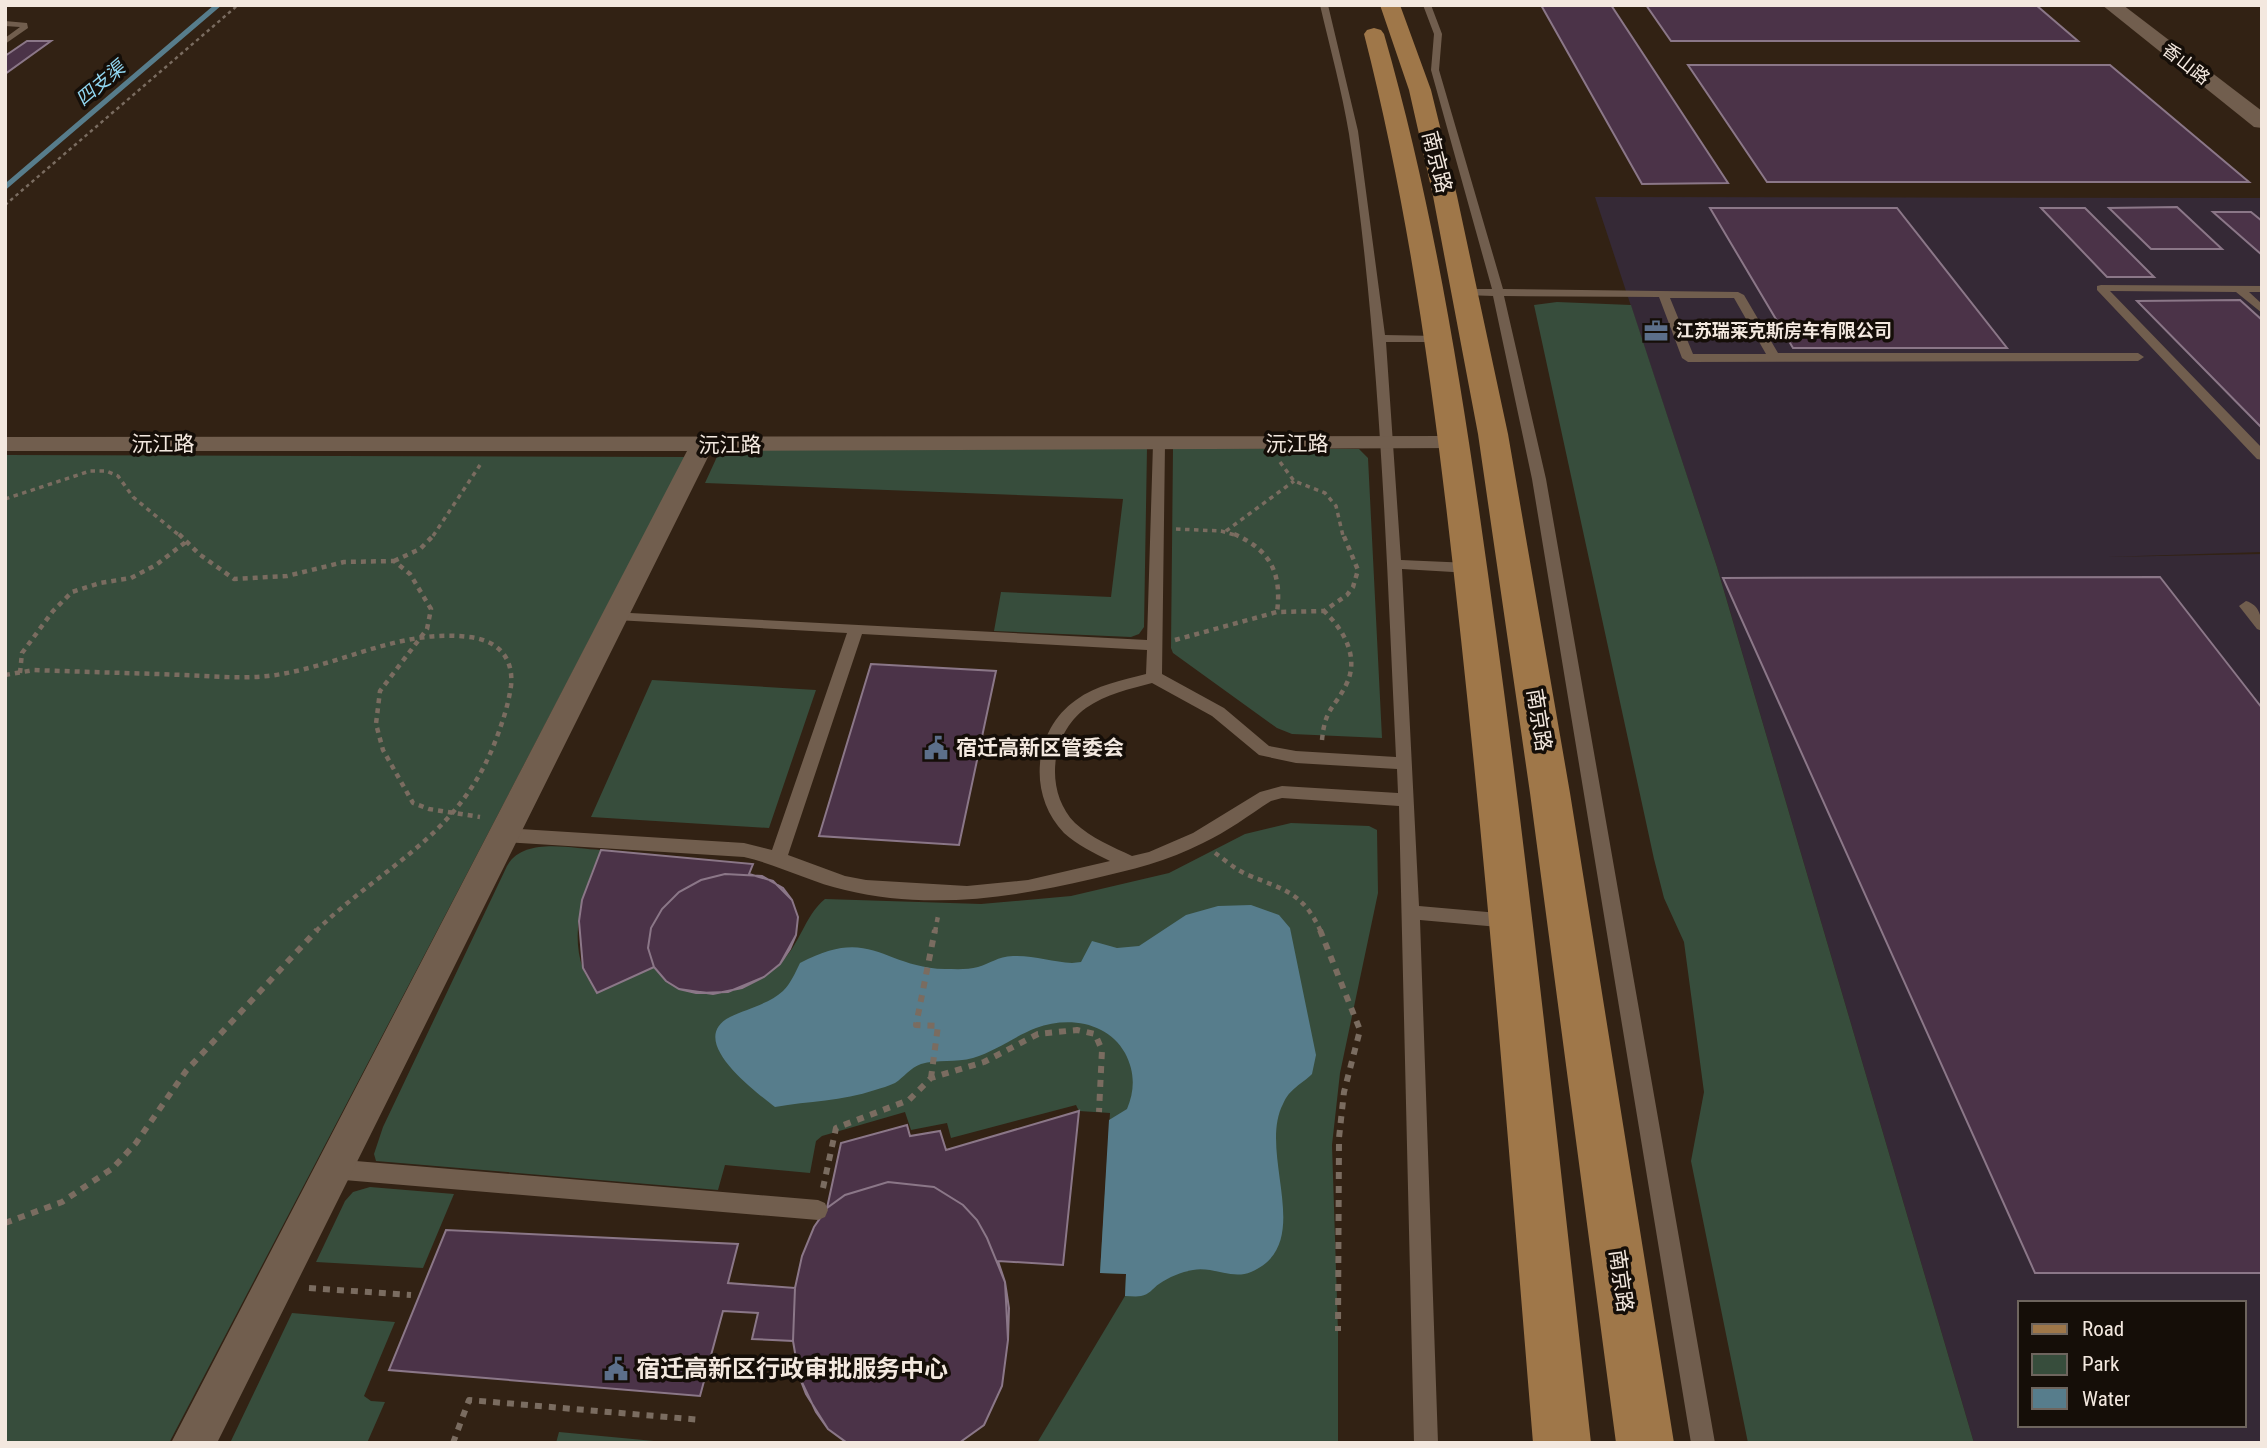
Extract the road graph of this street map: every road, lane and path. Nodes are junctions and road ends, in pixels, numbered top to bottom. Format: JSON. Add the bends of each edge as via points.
{"nodes":[{"id":1,"x":238,"y":5,"type":"edge"},
{"id":2,"x":1324,"y":5,"type":"edge"},
{"id":3,"x":1366,"y":5,"type":"edge"},
{"id":4,"x":1390,"y":5,"type":"edge"},
{"id":5,"x":1427,"y":5,"type":"edge"},
{"id":6,"x":2110,"y":5,"type":"edge"},
{"id":7,"x":5,"y":23,"type":"edge"},
{"id":8,"x":6,"y":40,"type":"edge"},
{"id":9,"x":2262,"y":122,"type":"edge"},
{"id":10,"x":5,"y":205,"type":"edge"},
{"id":11,"x":2239,"y":289,"type":"junction"},
{"id":12,"x":2262,"y":289,"type":"edge"},
{"id":13,"x":1481,"y":292,"type":"junction"},
{"id":14,"x":1663,"y":295,"type":"junction"},
{"id":15,"x":2262,"y":310,"type":"edge"},
{"id":16,"x":1380,"y":338,"type":"junction"},
{"id":17,"x":1437,"y":339,"type":"junction"},
{"id":18,"x":1774,"y":357,"type":"junction"},
{"id":19,"x":2138,"y":357,"type":"dead end"},
{"id":20,"x":1388,"y":443,"type":"junction"},
{"id":21,"x":1454,"y":443,"type":"junction"},
{"id":22,"x":5,"y":444,"type":"edge"},
{"id":23,"x":1159,"y":444,"type":"junction"},
{"id":24,"x":1275,"y":444,"type":"junction"},
{"id":25,"x":702,"y":445,"type":"junction"},
{"id":26,"x":494,"y":446,"type":"junction"},
{"id":27,"x":2262,"y":456,"type":"edge"},
{"id":28,"x":1294,"y":481,"type":"junction"},
{"id":29,"x":5,"y":499,"type":"edge"},
{"id":30,"x":1157,"y":528,"type":"junction"},
{"id":31,"x":1225,"y":532,"type":"junction"},
{"id":32,"x":187,"y":541,"type":"junction"},
{"id":33,"x":394,"y":561,"type":"junction"},
{"id":34,"x":1395,"y":564,"type":"junction"},
{"id":35,"x":1470,"y":568,"type":"junction"},
{"id":36,"x":2246,"y":606,"type":"dead end"},
{"id":37,"x":1324,"y":611,"type":"junction"},
{"id":38,"x":1277,"y":612,"type":"junction"},
{"id":39,"x":616,"y":615,"type":"junction"},
{"id":40,"x":2262,"y":626,"type":"edge"},
{"id":41,"x":856,"y":629,"type":"junction"},
{"id":42,"x":420,"y":637,"type":"junction"},
{"id":43,"x":1154,"y":645,"type":"junction"},
{"id":44,"x":20,"y":673,"type":"junction"},
{"id":45,"x":5,"y":676,"type":"edge"},
{"id":46,"x":1154,"y":677,"type":"junction"},
{"id":47,"x":1321,"y":758,"type":"junction"},
{"id":48,"x":1405,"y":763,"type":"junction"},
{"id":49,"x":1407,"y":800,"type":"junction"},
{"id":50,"x":453,"y":814,"type":"junction"},
{"id":51,"x":507,"y":828,"type":"junction"},
{"id":52,"x":1199,"y":838,"type":"junction"},
{"id":53,"x":778,"y":858,"type":"junction"},
{"id":54,"x":1130,"y":863,"type":"junction"},
{"id":55,"x":942,"y":892,"type":"junction"},
{"id":56,"x":1411,"y":912,"type":"junction"},
{"id":57,"x":1511,"y":921,"type":"junction"},
{"id":58,"x":932,"y":1078,"type":"junction"},
{"id":59,"x":1098,"y":1112,"type":"dead end"},
{"id":60,"x":332,"y":1170,"type":"junction"},
{"id":61,"x":818,"y":1210,"type":"joint"},
{"id":62,"x":5,"y":1223,"type":"edge"},
{"id":63,"x":273,"y":1286,"type":"junction"},
{"id":64,"x":411,"y":1295,"type":"dead end"},
{"id":65,"x":1338,"y":1331,"type":"dead end"},
{"id":66,"x":702,"y":1420,"type":"dead end"},
{"id":67,"x":193,"y":1443,"type":"edge"},
{"id":68,"x":453,"y":1443,"type":"edge"},
{"id":69,"x":1426,"y":1443,"type":"edge"},
{"id":70,"x":1562,"y":1443,"type":"edge"},
{"id":71,"x":1645,"y":1443,"type":"edge"},
{"id":72,"x":1703,"y":1443,"type":"edge"}],
"edges":[{"from":1,"to":10,"type":"path"},
{"from":2,"to":16,"type":"lane","via":[[1353,131]]},
{"from":3,"to":17,"type":"main road","name":"南京路","via":[[1413,192]]},
{"from":4,"to":13,"type":"main road","name":"南京路","via":[[1420,90],[1446,196]]},
{"from":5,"to":13,"type":"lane","via":[[1438,34],[1435,70]]},
{"from":6,"to":9,"type":"street","name":"香山路"},
{"from":7,"to":8,"type":"lane","via":[[24,25]]},
{"from":11,"to":12,"type":"lane"},
{"from":11,"to":15,"type":"lane"},
{"from":11,"to":27,"type":"lane","via":[[2101,288]]},
{"from":13,"to":14,"type":"lane"},
{"from":13,"to":71,"type":"main road","name":"南京路","via":[[1493,434]]},
{"from":13,"to":72,"type":"lane","via":[[1539,479]]},
{"from":14,"to":18,"type":"lane","via":[[1738,295]]},
{"from":14,"to":18,"type":"lane","via":[[1688,358]]},
{"from":16,"to":17,"type":"lane"},
{"from":16,"to":20,"type":"lane"},
{"from":17,"to":21,"type":"main road","name":"南京路"},
{"from":18,"to":19,"type":"lane"},
{"from":20,"to":21,"type":"street","name":"沅江路"},
{"from":20,"to":24,"type":"street","name":"沅江路"},
{"from":20,"to":34,"type":"lane"},
{"from":21,"to":35,"type":"main road","name":"南京路"},
{"from":22,"to":26,"type":"street","name":"沅江路"},
{"from":23,"to":24,"type":"street","name":"沅江路"},
{"from":23,"to":25,"type":"street","name":"沅江路"},
{"from":23,"to":30,"type":"lane"},
{"from":24,"to":28,"type":"path","via":[[1278,458]]},
{"from":25,"to":26,"type":"street","name":"沅江路"},
{"from":25,"to":39,"type":"street"},
{"from":26,"to":33,"type":"path","via":[[432,538]]},
{"from":28,"to":31,"type":"path"},
{"from":28,"to":37,"type":"path","via":[[1332,500],[1358,570],[1347,595]]},
{"from":29,"to":32,"type":"path","via":[[106,471],[118,476],[133,497]]},
{"from":30,"to":31,"type":"path"},
{"from":30,"to":43,"type":"lane"},
{"from":31,"to":38,"type":"path","via":[[1256,548],[1273,568],[1280,590]]},
{"from":32,"to":33,"type":"path","via":[[234,579],[287,576],[344,562]]},
{"from":32,"to":44,"type":"path","via":[[131,578],[72,593],[22,653]]},
{"from":33,"to":42,"type":"path","via":[[410,574],[431,609],[427,629]]},
{"from":34,"to":35,"type":"lane"},
{"from":34,"to":48,"type":"lane"},
{"from":35,"to":57,"type":"main road","name":"南京路"},
{"from":36,"to":40,"type":"lane"},
{"from":37,"to":38,"type":"path"},
{"from":37,"to":47,"type":"path","via":[[1335,620],[1347,643],[1352,670],[1323,727]]},
{"from":38,"to":43,"type":"path"},
{"from":39,"to":41,"type":"lane"},
{"from":39,"to":51,"type":"street"},
{"from":41,"to":43,"type":"lane"},
{"from":41,"to":53,"type":"lane"},
{"from":42,"to":44,"type":"path","via":[[285,675]]},
{"from":42,"to":50,"type":"path","via":[[380,691],[376,724],[383,750],[413,803]]},
{"from":42,"to":50,"type":"path","via":[[475,638],[497,645],[510,659],[512,686],[499,735]]},
{"from":43,"to":46,"type":"lane"},
{"from":44,"to":45,"type":"path"},
{"from":46,"to":47,"type":"lane","via":[[1218,712],[1265,751]]},
{"from":46,"to":54,"type":"lane","via":[[1099,694],[1078,706],[1049,746],[1045,766],[1047,786],[1069,826]]},
{"from":47,"to":48,"type":"lane"},
{"from":48,"to":49,"type":"lane"},
{"from":49,"to":52,"type":"lane","via":[[1282,792],[1266,796]]},
{"from":49,"to":56,"type":"lane"},
{"from":50,"to":51,"type":"path"},
{"from":50,"to":62,"type":"path","via":[[443,827],[324,922],[193,1062],[114,1168],[68,1198]]},
{"from":51,"to":53,"type":"lane","via":[[744,850]]},
{"from":51,"to":60,"type":"street"},
{"from":52,"to":54,"type":"lane"},
{"from":52,"to":65,"type":"path","via":[[1228,864],[1283,887],[1301,902],[1318,926],[1360,1030],[1344,1092],[1339,1138]]},
{"from":53,"to":55,"type":"lane","via":[[844,883]]},
{"from":54,"to":55,"type":"lane","via":[[1028,887]]},
{"from":55,"to":58,"type":"path","via":[[916,1026],[939,1026]]},
{"from":56,"to":57,"type":"lane"},
{"from":56,"to":69,"type":"lane"},
{"from":57,"to":70,"type":"main road","name":"南京路"},
{"from":58,"to":59,"type":"path","via":[[984,1062],[1038,1034],[1088,1031],[1100,1041],[1102,1050]]},
{"from":58,"to":61,"type":"path","via":[[909,1100],[836,1128]]},
{"from":60,"to":61,"type":"lane"},
{"from":60,"to":63,"type":"street"},
{"from":63,"to":64,"type":"path"},
{"from":63,"to":67,"type":"street"},
{"from":66,"to":68,"type":"path","via":[[469,1401]]}]}
